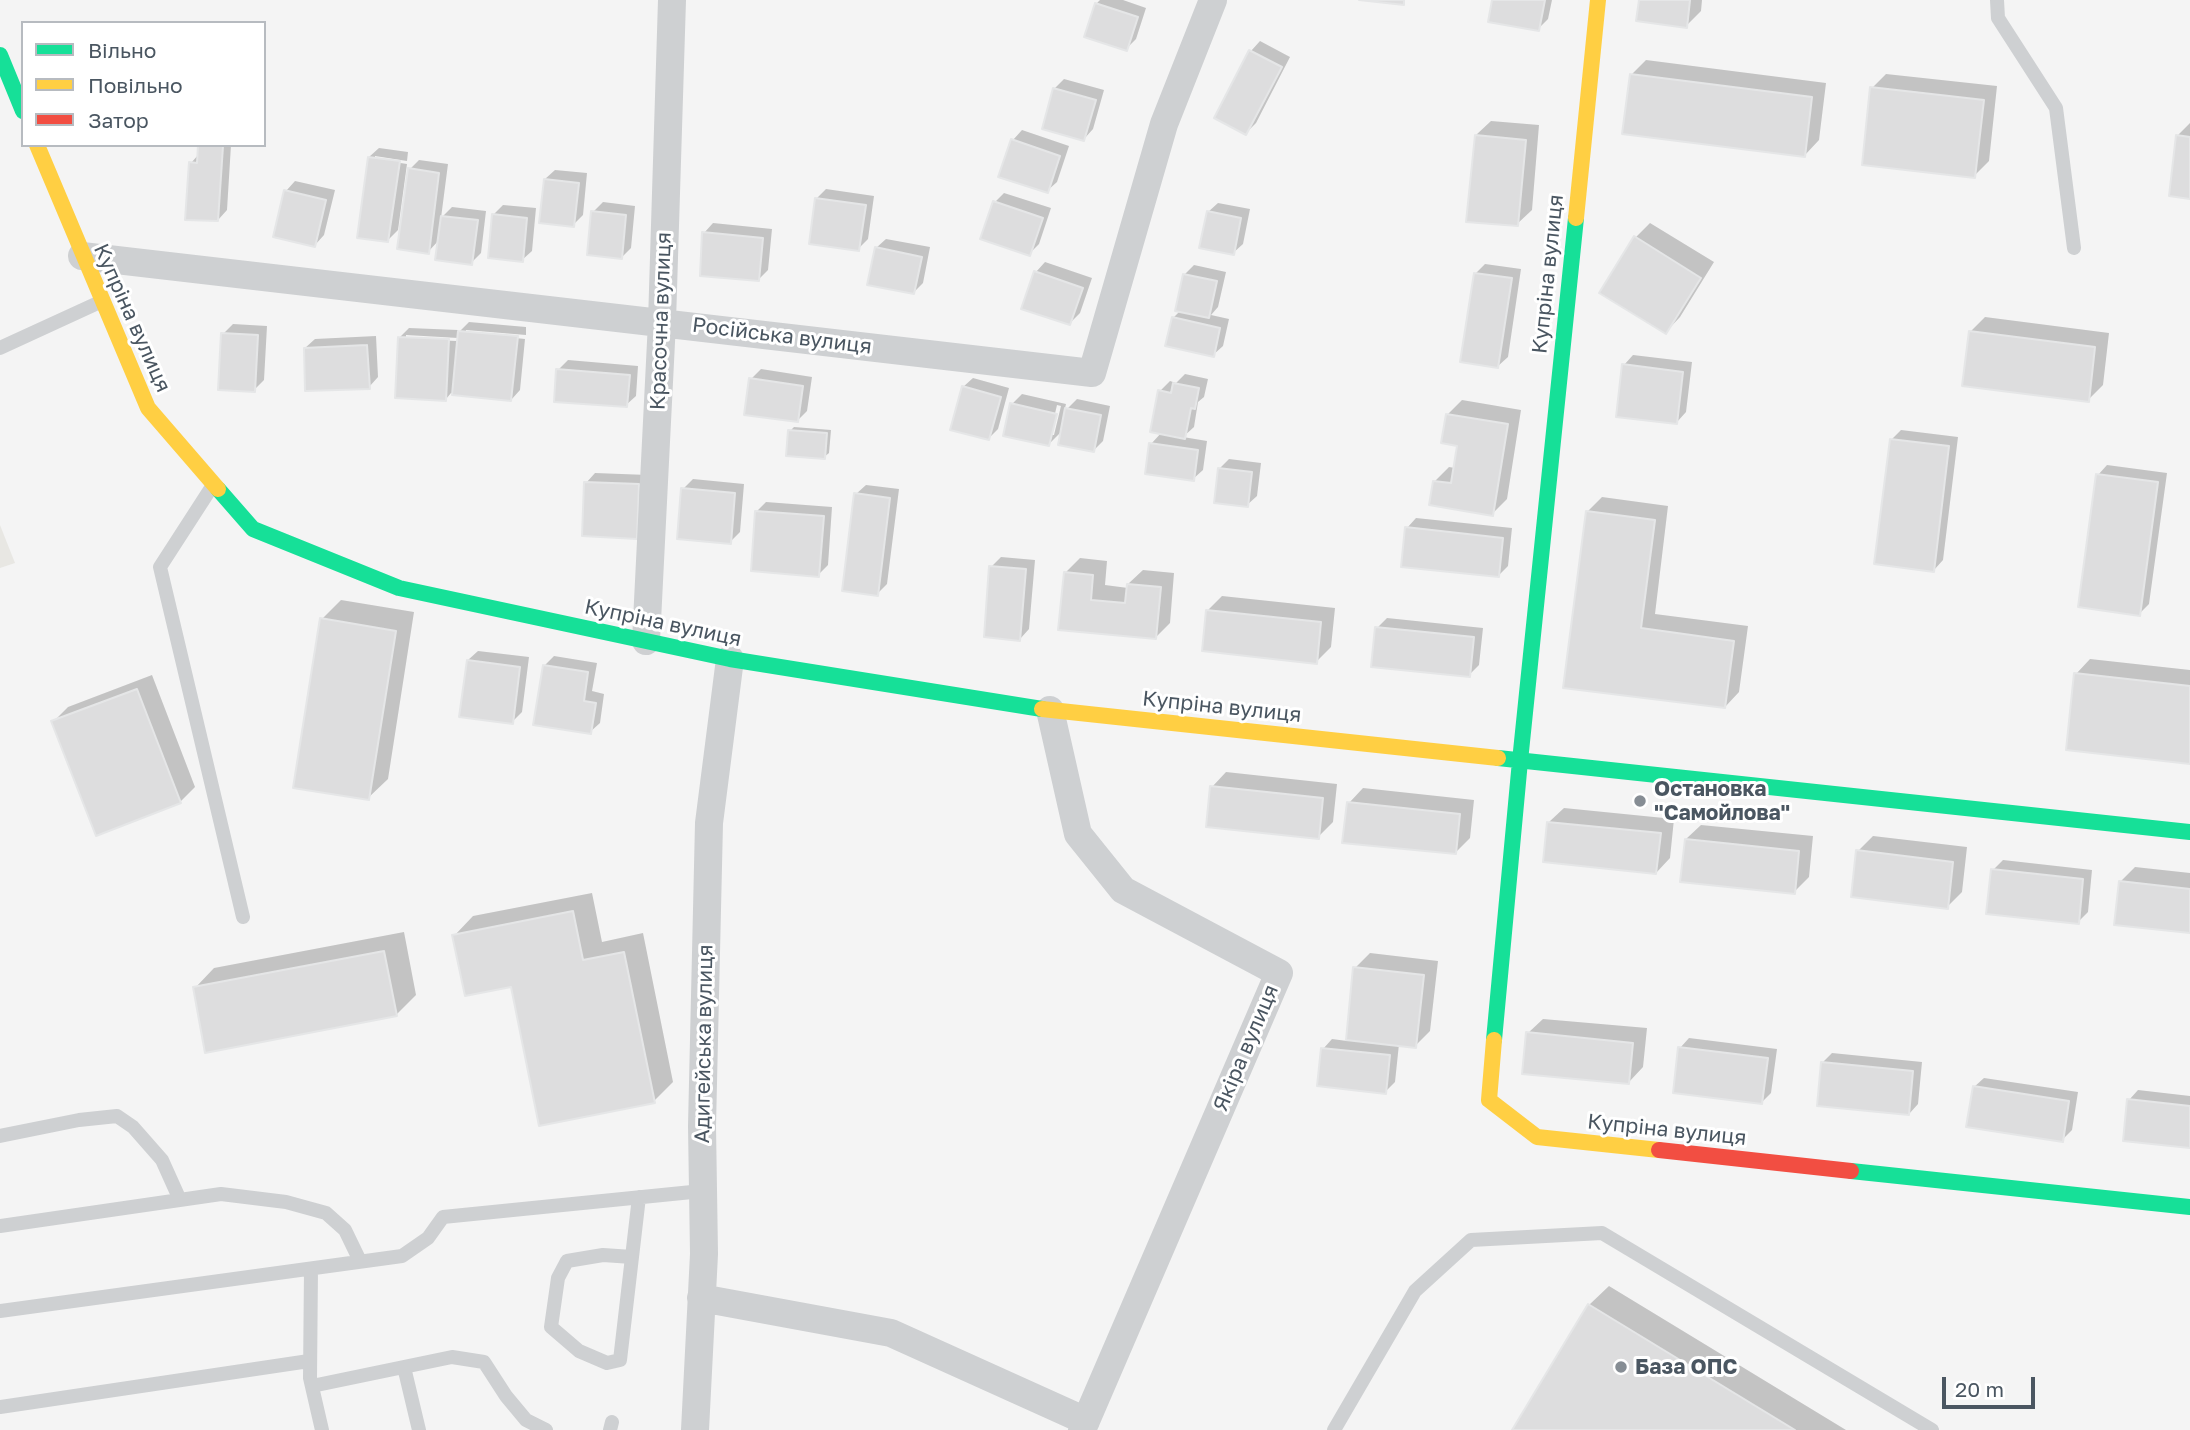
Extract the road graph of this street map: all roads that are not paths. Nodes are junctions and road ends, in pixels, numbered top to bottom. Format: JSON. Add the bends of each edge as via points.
{"nodes":[{"id":1,"x":672,"y":0,"type":"edge"},
{"id":2,"x":1213,"y":0,"type":"edge"},
{"id":3,"x":1598,"y":0,"type":"edge"},
{"id":4,"x":1997,"y":0,"type":"edge"},
{"id":5,"x":0,"y":55,"type":"edge"},
{"id":6,"x":21,"y":106,"type":"edge"},
{"id":7,"x":38,"y":147,"type":"edge"},
{"id":8,"x":2074,"y":248,"type":"dead end"},
{"id":9,"x":82,"y":256,"type":"junction"},
{"id":10,"x":102,"y":302,"type":"junction"},
{"id":11,"x":662,"y":322,"type":"junction"},
{"id":12,"x":0,"y":348,"type":"edge"},
{"id":13,"x":214,"y":484,"type":"junction"},
{"id":14,"x":646,"y":642,"type":"junction"},
{"id":15,"x":730,"y":659,"type":"junction"},
{"id":16,"x":1050,"y":710,"type":"junction"},
{"id":17,"x":1520,"y":761,"type":"junction"},
{"id":18,"x":2190,"y":832,"type":"edge"},
{"id":19,"x":243,"y":917,"type":"dead end"},
{"id":20,"x":0,"y":1136,"type":"edge"},
{"id":21,"x":702,"y":1191,"type":"junction"},
{"id":22,"x":639,"y":1197,"type":"junction"},
{"id":23,"x":180,"y":1200,"type":"junction"},
{"id":24,"x":2190,"y":1207,"type":"edge"},
{"id":25,"x":0,"y":1226,"type":"edge"},
{"id":26,"x":632,"y":1258,"type":"junction"},
{"id":27,"x":360,"y":1261,"type":"junction"},
{"id":28,"x":311,"y":1269,"type":"junction"},
{"id":29,"x":701,"y":1298,"type":"junction"},
{"id":30,"x":0,"y":1311,"type":"edge"},
{"id":31,"x":309,"y":1361,"type":"junction"},
{"id":32,"x":404,"y":1367,"type":"junction"},
{"id":33,"x":312,"y":1386,"type":"junction"},
{"id":34,"x":0,"y":1407,"type":"edge"},
{"id":35,"x":520,"y":1413,"type":"junction"},
{"id":36,"x":1084,"y":1425,"type":"edge"},
{"id":37,"x":322,"y":1430,"type":"edge"},
{"id":38,"x":419,"y":1430,"type":"edge"},
{"id":39,"x":524,"y":1430,"type":"edge"},
{"id":40,"x":546,"y":1430,"type":"edge"},
{"id":41,"x":695,"y":1430,"type":"edge"},
{"id":42,"x":1334,"y":1430,"type":"edge"},
{"id":43,"x":1932,"y":1430,"type":"edge"}],
"edges":[{"from":1,"to":11,"type":"street","name":"Красочна вулиця"},
{"from":2,"to":11,"type":"street","name":"Російська вулиця","via":[[1164,124],[1092,373]]},
{"from":3,"to":17,"type":"main road","name":"Купріна вулиця"},
{"from":4,"to":8,"type":"lane","via":[[1998,18],[2056,108]]},
{"from":5,"to":6,"type":"main road"},
{"from":7,"to":9,"type":"main road","name":"Купріна вулиця"},
{"from":9,"to":10,"type":"main road","name":"Купріна вулиця"},
{"from":9,"to":11,"type":"street","name":"Російська вулиця"},
{"from":10,"to":12,"type":"lane"},
{"from":10,"to":13,"type":"main road","name":"Купріна вулиця","via":[[148,408]]},
{"from":11,"to":14,"type":"street","name":"Красочна вулиця"},
{"from":13,"to":14,"type":"main road","name":"Купріна вулиця","via":[[253,529],[399,588]]},
{"from":13,"to":19,"type":"lane","via":[[160,567]]},
{"from":14,"to":15,"type":"main road","name":"Купріна вулиця"},
{"from":15,"to":16,"type":"main road","name":"Купріна вулиця"},
{"from":15,"to":21,"type":"street","name":"Адигейська вулиця","via":[[709,823]]},
{"from":16,"to":17,"type":"main road","name":"Купріна вулиця"},
{"from":16,"to":36,"type":"street","name":"Якіра вулиця","via":[[1079,834],[1122,890],[1279,973]]},
{"from":17,"to":18,"type":"main road","name":"Купріна вулиця"},
{"from":17,"to":24,"type":"main road","name":"Купріна вулиця","via":[[1489,1100],[1537,1138]]},
{"from":20,"to":23,"type":"lane","via":[[117,1116],[162,1160]]},
{"from":21,"to":22,"type":"lane"},
{"from":21,"to":29,"type":"street","name":"Адигейська вулиця"},
{"from":22,"to":26,"type":"lane"},
{"from":22,"to":27,"type":"lane","via":[[443,1217],[428,1238],[402,1256]]},
{"from":23,"to":25,"type":"lane"},
{"from":23,"to":27,"type":"lane","via":[[221,1194],[286,1202],[326,1213],[345,1230]]},
{"from":26,"to":26,"type":"lane","via":[[620,1360],[607,1363],[579,1351],[551,1327],[558,1278],[566,1261],[603,1255]]},
{"from":27,"to":28,"type":"lane"},
{"from":28,"to":30,"type":"lane"},
{"from":28,"to":31,"type":"lane"},
{"from":29,"to":36,"type":"street","via":[[891,1334]]},
{"from":29,"to":41,"type":"street","name":"Адигейська вулиця"},
{"from":31,"to":33,"type":"lane"},
{"from":31,"to":34,"type":"lane"},
{"from":32,"to":33,"type":"lane"},
{"from":32,"to":35,"type":"lane","via":[[452,1357],[484,1362]]},
{"from":32,"to":38,"type":"lane"},
{"from":33,"to":37,"type":"lane"},
{"from":35,"to":39,"type":"lane"},
{"from":35,"to":40,"type":"lane"},
{"from":42,"to":43,"type":"lane","via":[[1415,1291],[1471,1240],[1602,1233]]}]}
